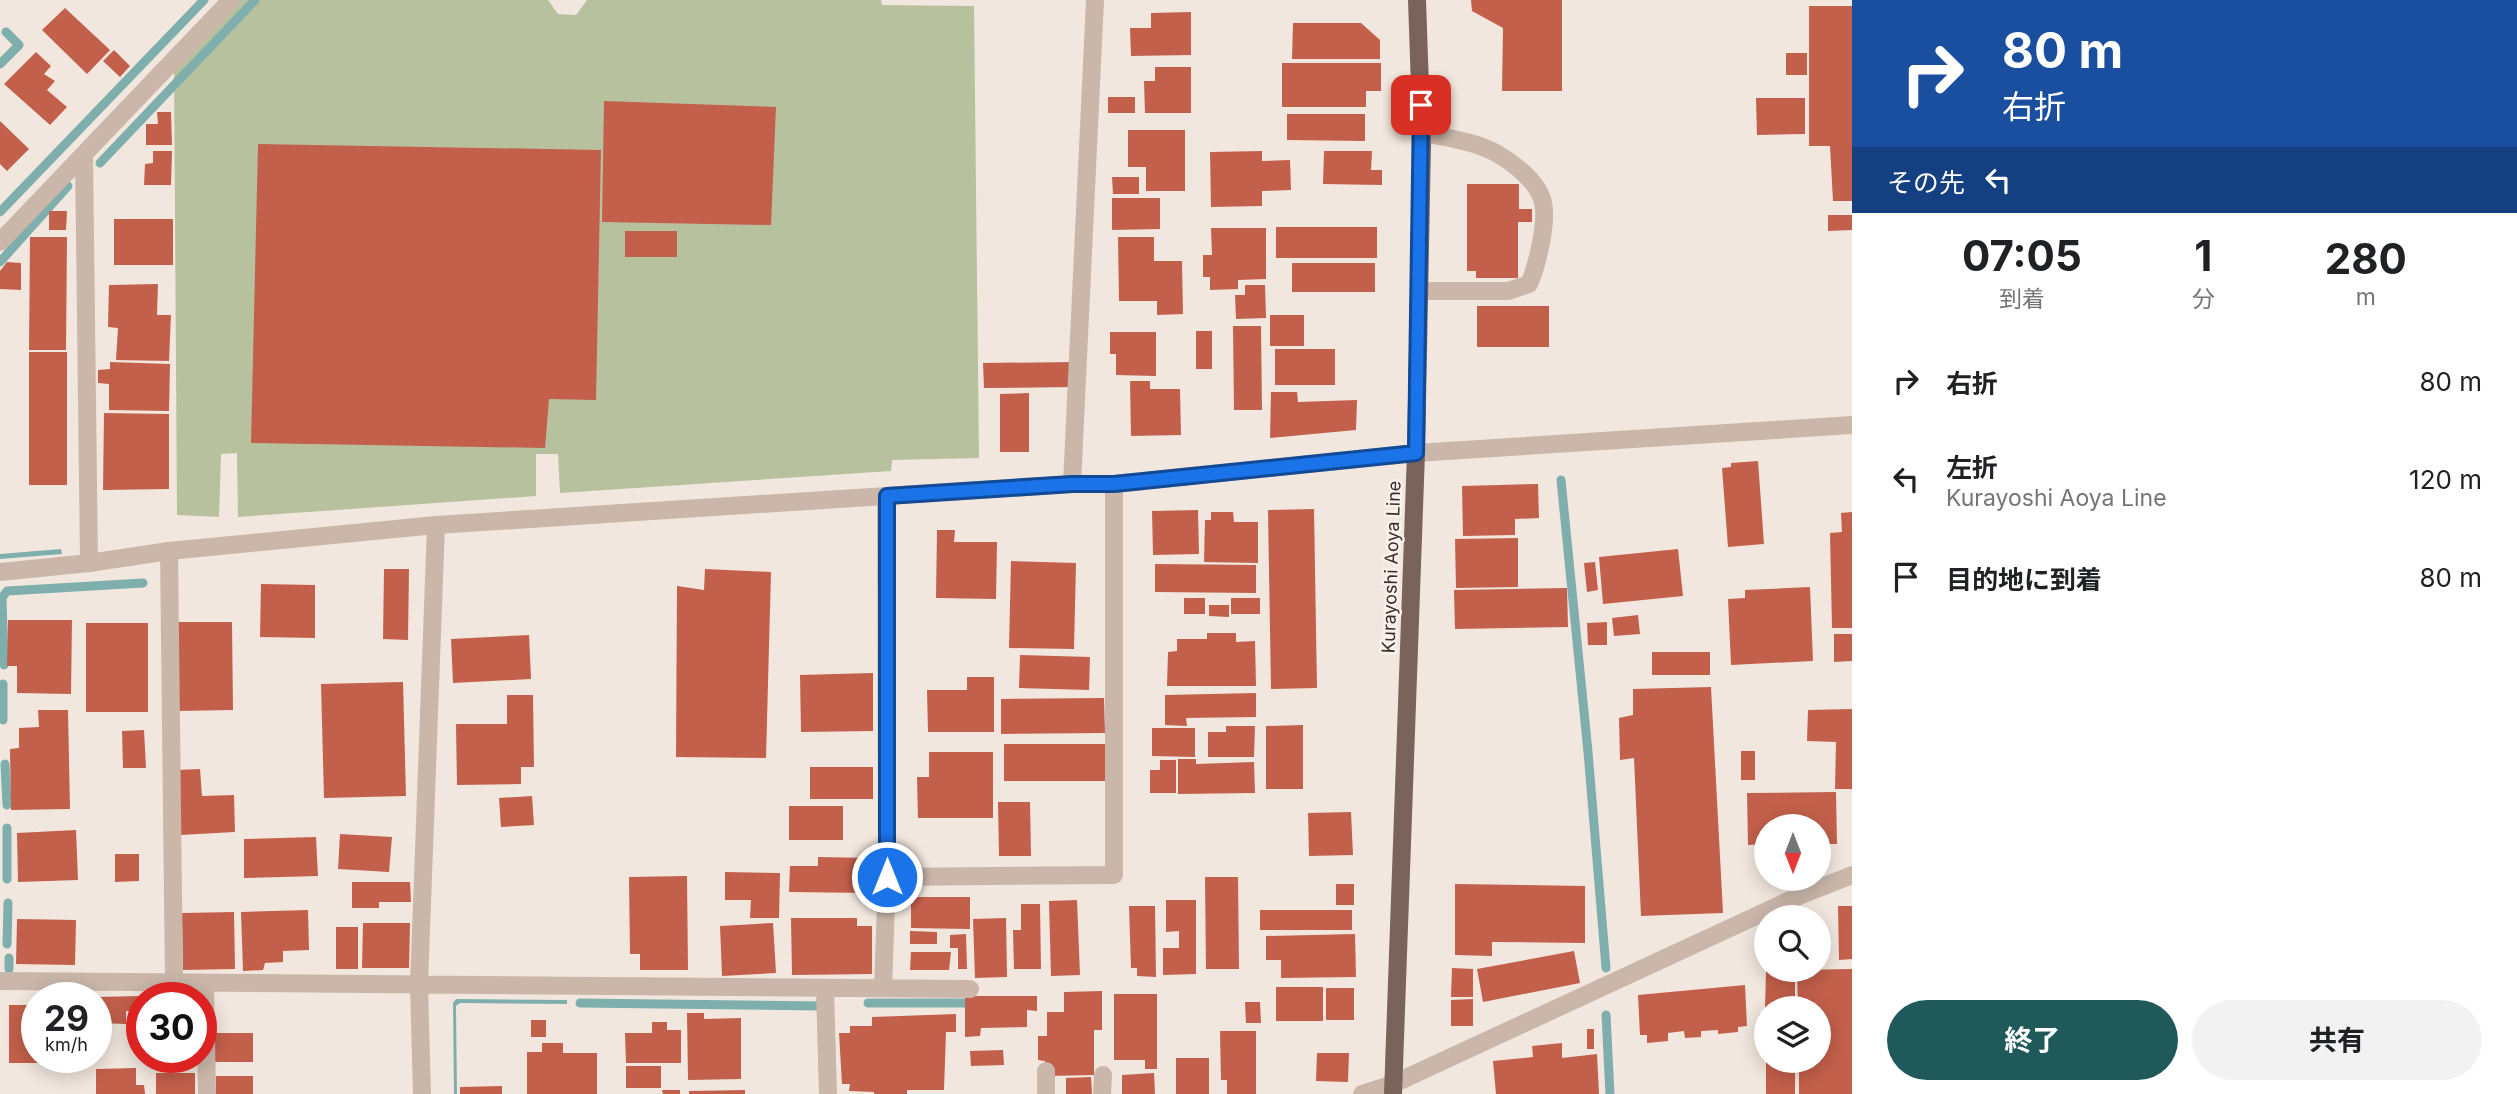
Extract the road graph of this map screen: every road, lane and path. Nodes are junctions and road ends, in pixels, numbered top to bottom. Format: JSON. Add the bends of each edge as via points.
{"nodes":[{"id":1,"x":231,"y":0,"type":"edge"},
{"id":2,"x":1095,"y":0,"type":"edge"},
{"id":3,"x":1417,"y":0,"type":"edge"},
{"id":4,"x":1422,"y":138,"type":"junction"},
{"id":5,"x":84,"y":155,"type":"junction"},
{"id":6,"x":0,"y":242,"type":"edge"},
{"id":7,"x":1420,"y":286,"type":"junction"},
{"id":8,"x":1852,"y":425,"type":"edge"},
{"id":9,"x":1416,"y":453,"type":"junction"},
{"id":10,"x":1072,"y":484,"type":"junction"},
{"id":11,"x":1114,"y":484,"type":"junction"},
{"id":12,"x":887,"y":496,"type":"junction"},
{"id":13,"x":436,"y":526,"type":"junction"},
{"id":14,"x":169,"y":551,"type":"junction"},
{"id":15,"x":89,"y":563,"type":"junction"},
{"id":16,"x":0,"y":572,"type":"edge"},
{"id":17,"x":1852,"y":875,"type":"edge"},
{"id":18,"x":887,"y":877,"type":"junction"},
{"id":19,"x":0,"y":981,"type":"edge"},
{"id":20,"x":126,"y":982,"type":"edge"},
{"id":21,"x":174,"y":982,"type":"edge"},
{"id":22,"x":217,"y":983,"type":"edge"},
{"id":23,"x":419,"y":985,"type":"junction"},
{"id":24,"x":883,"y":988,"type":"junction"},
{"id":25,"x":970,"y":989,"type":"dead end"},
{"id":26,"x":825,"y":990,"type":"junction"},
{"id":27,"x":1046,"y":1071,"type":"dead end"},
{"id":28,"x":207,"y":1073,"type":"edge"},
{"id":29,"x":1103,"y":1075,"type":"dead end"},
{"id":30,"x":1393,"y":1089,"type":"edge"},
{"id":31,"x":207,"y":1094,"type":"edge"},
{"id":32,"x":422,"y":1094,"type":"edge"},
{"id":33,"x":828,"y":1094,"type":"edge"},
{"id":34,"x":1046,"y":1094,"type":"edge"},
{"id":35,"x":1102,"y":1094,"type":"edge"},
{"id":36,"x":1362,"y":1094,"type":"edge"}],
"edges":[{"from":1,"to":5,"type":"street"},
{"from":2,"to":10,"type":"street"},
{"from":3,"to":4,"type":"main road","name":"Kurayoshi Aoya Line"},
{"from":4,"to":7,"type":"main road","name":"Kurayoshi Aoya Line"},
{"from":4,"to":7,"type":"street","via":[[1475,145],[1514,165],[1543,199],[1543,226],[1530,284],[1508,291]]},
{"from":5,"to":6,"type":"street"},
{"from":5,"to":15,"type":"street"},
{"from":7,"to":9,"type":"main road","name":"Kurayoshi Aoya Line"},
{"from":8,"to":9,"type":"street"},
{"from":9,"to":11,"type":"street"},
{"from":9,"to":30,"type":"main road","name":"Kurayoshi Aoya Line"},
{"from":10,"to":11,"type":"street"},
{"from":10,"to":12,"type":"street"},
{"from":11,"to":18,"type":"street","via":[[1114,875]]},
{"from":12,"to":13,"type":"street"},
{"from":12,"to":18,"type":"street"},
{"from":13,"to":14,"type":"street"},
{"from":13,"to":23,"type":"street"},
{"from":14,"to":15,"type":"street"},
{"from":14,"to":21,"type":"street"},
{"from":15,"to":16,"type":"street"},
{"from":17,"to":30,"type":"street"},
{"from":18,"to":24,"type":"street"},
{"from":19,"to":20,"type":"street"},
{"from":22,"to":23,"type":"street"},
{"from":23,"to":26,"type":"street"},
{"from":23,"to":32,"type":"street"},
{"from":24,"to":25,"type":"street"},
{"from":24,"to":26,"type":"street"},
{"from":26,"to":33,"type":"street"},
{"from":27,"to":34,"type":"street"},
{"from":28,"to":31,"type":"street"},
{"from":29,"to":35,"type":"street"},
{"from":30,"to":36,"type":"street"}]}
